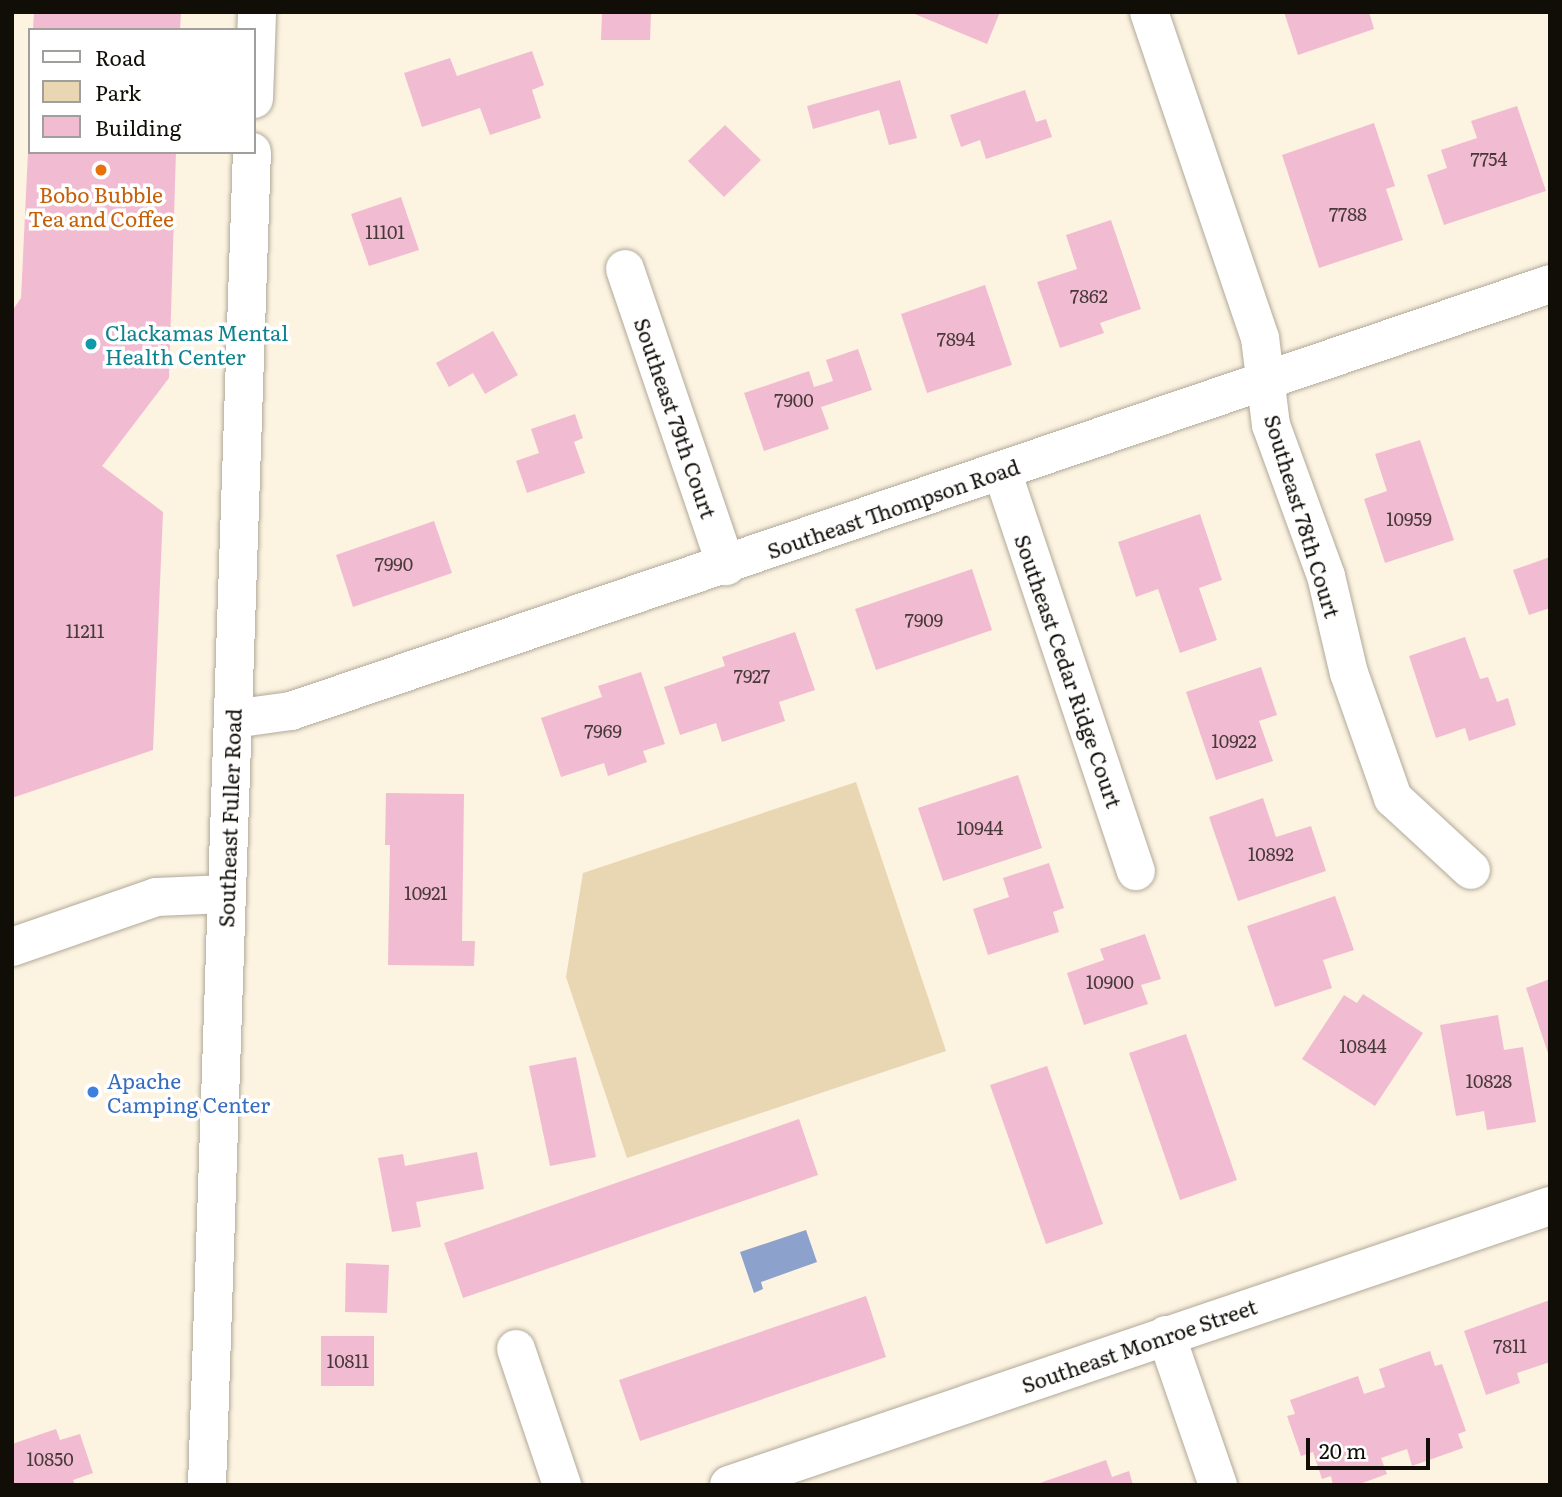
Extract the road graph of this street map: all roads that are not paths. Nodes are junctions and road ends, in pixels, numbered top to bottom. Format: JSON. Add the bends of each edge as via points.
{"nodes":[{"id":1,"x":257,"y":12,"type":"edge"},
{"id":2,"x":1149,"y":12,"type":"edge"},
{"id":3,"x":256,"y":41,"type":"edge"},
{"id":4,"x":252,"y":154,"type":"edge"},
{"id":5,"x":625,"y":270,"type":"dead end"},
{"id":6,"x":1550,"y":284,"type":"edge"},
{"id":7,"x":1265,"y":381,"type":"junction"},
{"id":8,"x":1002,"y":471,"type":"junction"},
{"id":9,"x":726,"y":566,"type":"junction"},
{"id":10,"x":233,"y":719,"type":"junction"},
{"id":11,"x":1471,"y":870,"type":"dead end"},
{"id":12,"x":1136,"y":871,"type":"dead end"},
{"id":13,"x":227,"y":894,"type":"junction"},
{"id":14,"x":12,"y":947,"type":"edge"},
{"id":15,"x":1550,"y":1206,"type":"edge"},
{"id":16,"x":1166,"y":1335,"type":"junction"},
{"id":17,"x":516,"y":1349,"type":"dead end"},
{"id":18,"x":207,"y":1485,"type":"edge"},
{"id":19,"x":562,"y":1485,"type":"edge"},
{"id":20,"x":729,"y":1485,"type":"edge"},
{"id":21,"x":1218,"y":1485,"type":"edge"}],
"edges":[{"from":1,"to":3,"type":"street"},
{"from":2,"to":7,"type":"street","name":"Southeast 78th Court","via":[[1260,338]]},
{"from":4,"to":10,"type":"street","name":"Southeast Fuller Road"},
{"from":5,"to":9,"type":"street","name":"Southeast 79th Court"},
{"from":6,"to":7,"type":"street","name":"Southeast Thompson Road"},
{"from":7,"to":8,"type":"street","name":"Southeast Thompson Road"},
{"from":7,"to":11,"type":"street","name":"Southeast 78th Court","via":[[1271,425],[1326,576],[1349,673],[1393,798]]},
{"from":8,"to":9,"type":"street","name":"Southeast Thompson Road"},
{"from":8,"to":12,"type":"street","name":"Southeast Cedar Ridge Court"},
{"from":9,"to":10,"type":"street","name":"Southeast Thompson Road","via":[[291,711]]},
{"from":10,"to":13,"type":"street","name":"Southeast Fuller Road"},
{"from":13,"to":14,"type":"street","via":[[156,897]]},
{"from":13,"to":18,"type":"street","name":"Southeast Fuller Road"},
{"from":15,"to":16,"type":"street","name":"Southeast Monroe Street"},
{"from":16,"to":20,"type":"street","name":"Southeast Monroe Street"},
{"from":16,"to":21,"type":"street"},
{"from":17,"to":19,"type":"street"}]}
